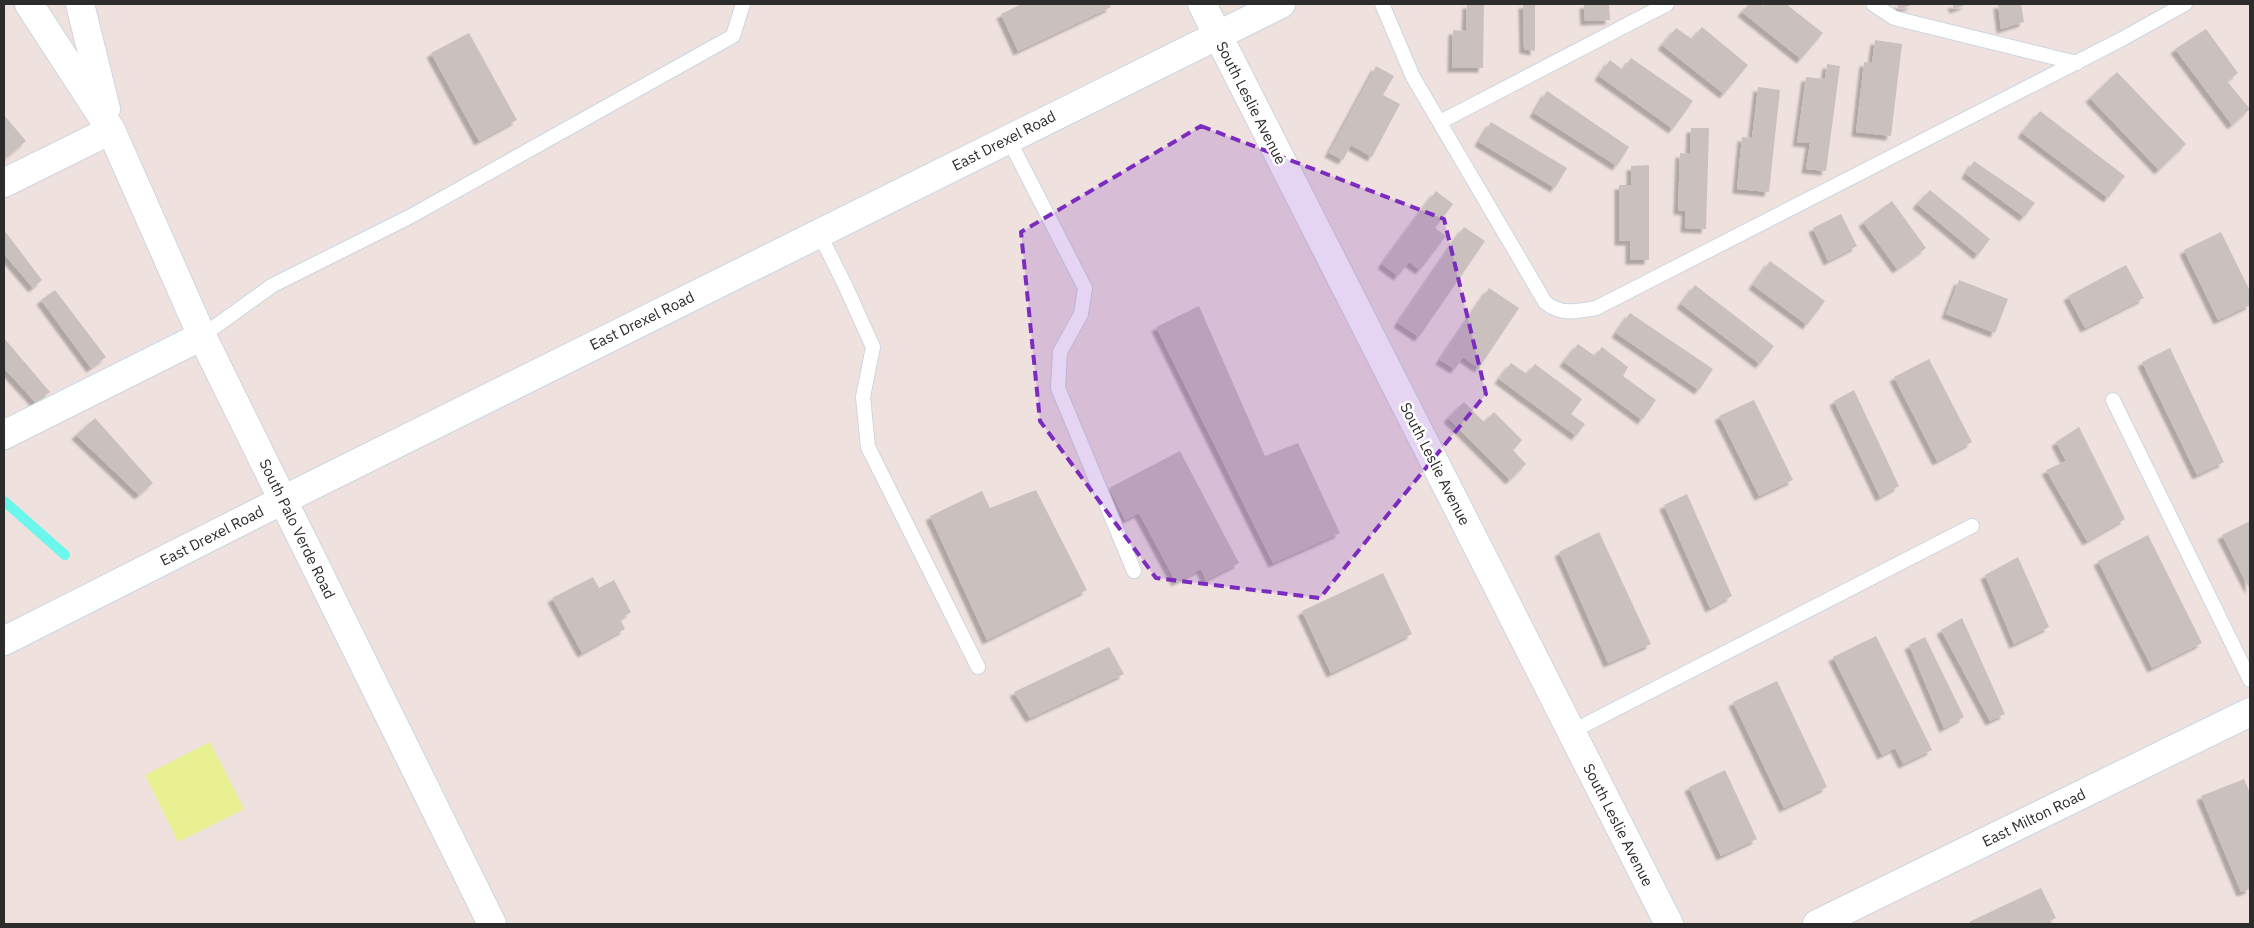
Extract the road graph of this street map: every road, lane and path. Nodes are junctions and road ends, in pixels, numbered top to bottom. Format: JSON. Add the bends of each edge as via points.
{"nodes":[{"id":1,"x":29,"y":4,"type":"edge"},
{"id":2,"x":80,"y":4,"type":"edge"},
{"id":3,"x":743,"y":4,"type":"edge"},
{"id":4,"x":1202,"y":4,"type":"edge"},
{"id":5,"x":1281,"y":4,"type":"edge"},
{"id":6,"x":1382,"y":4,"type":"edge"},
{"id":7,"x":1667,"y":4,"type":"edge"},
{"id":8,"x":1873,"y":4,"type":"edge"},
{"id":9,"x":2185,"y":4,"type":"edge"},
{"id":10,"x":1216,"y":35,"type":"junction"},
{"id":11,"x":2077,"y":62,"type":"junction"},
{"id":12,"x":1440,"y":122,"type":"junction"},
{"id":13,"x":111,"y":130,"type":"junction"},
{"id":14,"x":1008,"y":138,"type":"junction"},
{"id":15,"x":4,"y":183,"type":"edge"},
{"id":16,"x":819,"y":233,"type":"junction"},
{"id":17,"x":202,"y":336,"type":"junction"},
{"id":18,"x":2113,"y":400,"type":"dead end"},
{"id":19,"x":4,"y":436,"type":"edge"},
{"id":20,"x":283,"y":500,"type":"junction"},
{"id":21,"x":1972,"y":526,"type":"dead end"},
{"id":22,"x":1134,"y":571,"type":"dead end"},
{"id":23,"x":4,"y":641,"type":"edge"},
{"id":24,"x":978,"y":667,"type":"dead end"},
{"id":25,"x":2250,"y":680,"type":"edge"},
{"id":26,"x":2250,"y":712,"type":"edge"},
{"id":27,"x":1571,"y":732,"type":"junction"},
{"id":28,"x":492,"y":924,"type":"edge"},
{"id":29,"x":1669,"y":924,"type":"edge"},
{"id":30,"x":1817,"y":924,"type":"edge"}],
"edges":[{"from":1,"to":13,"type":"street","name":"South Palo Verde Road"},
{"from":2,"to":13,"type":"street","name":"South Palo Verde Road"},
{"from":3,"to":17,"type":"lane","via":[[733,36],[411,216],[273,285]]},
{"from":4,"to":10,"type":"street","name":"South Leslie Avenue"},
{"from":5,"to":10,"type":"street","name":"East Drexel Road"},
{"from":6,"to":12,"type":"lane","via":[[1413,77]]},
{"from":7,"to":12,"type":"lane"},
{"from":8,"to":11,"type":"lane","via":[[1894,18]]},
{"from":9,"to":11,"type":"lane"},
{"from":10,"to":14,"type":"street","name":"East Drexel Road"},
{"from":10,"to":27,"type":"street","name":"South Leslie Avenue"},
{"from":11,"to":12,"type":"lane","via":[[1596,308],[1566,312],[1554,309],[1546,302]]},
{"from":13,"to":15,"type":"street"},
{"from":13,"to":17,"type":"street","name":"South Palo Verde Road"},
{"from":14,"to":16,"type":"street","name":"East Drexel Road"},
{"from":14,"to":22,"type":"lane","via":[[1085,288],[1081,314],[1060,352],[1058,388]]},
{"from":16,"to":20,"type":"street","name":"East Drexel Road"},
{"from":16,"to":24,"type":"lane","via":[[873,347],[863,397],[868,446]]},
{"from":17,"to":19,"type":"street"},
{"from":17,"to":20,"type":"street","name":"South Palo Verde Road"},
{"from":18,"to":25,"type":"lane"},
{"from":20,"to":23,"type":"street","name":"East Drexel Road"},
{"from":20,"to":28,"type":"street","name":"South Palo Verde Road"},
{"from":21,"to":27,"type":"lane"},
{"from":26,"to":30,"type":"street","name":"East Milton Road"},
{"from":27,"to":29,"type":"street","name":"South Leslie Avenue"}]}
